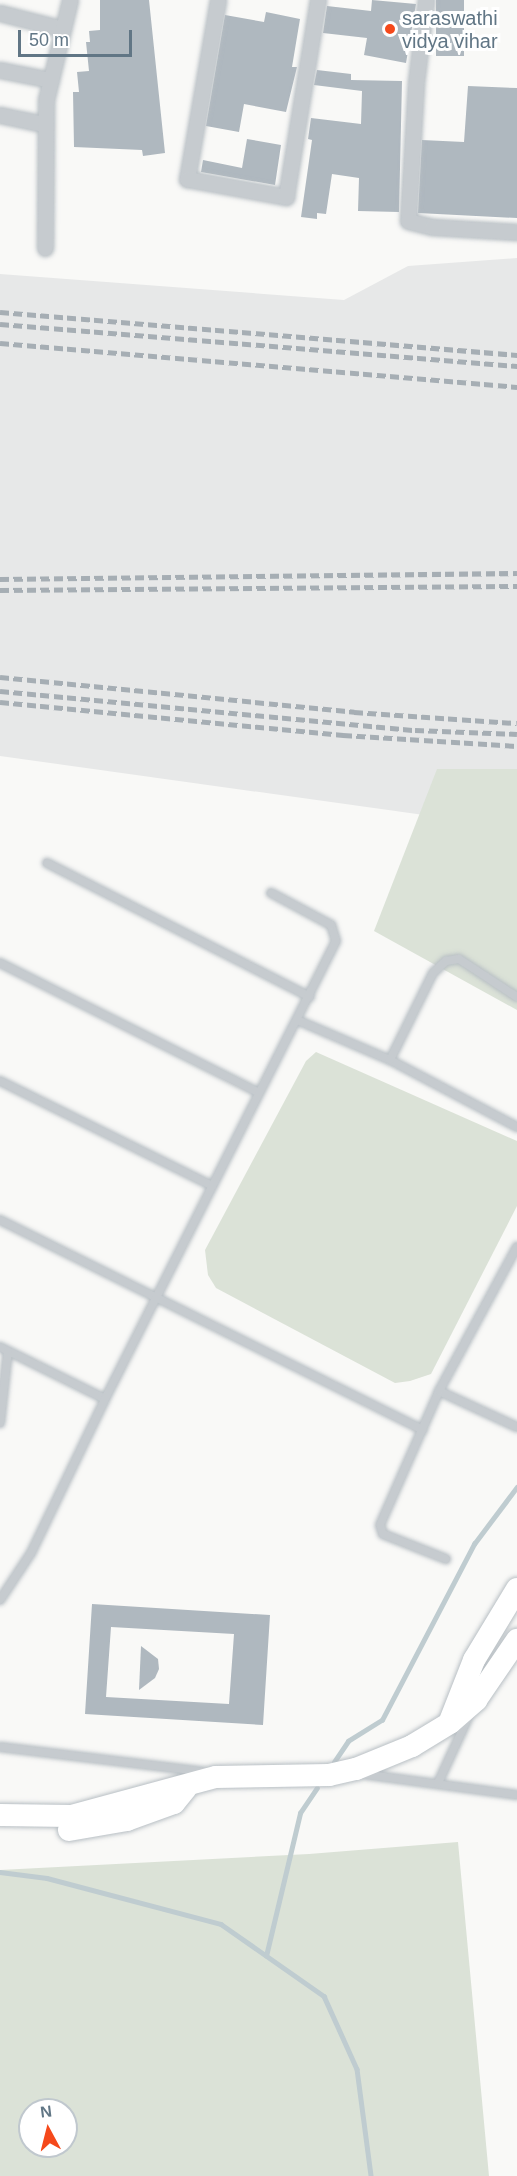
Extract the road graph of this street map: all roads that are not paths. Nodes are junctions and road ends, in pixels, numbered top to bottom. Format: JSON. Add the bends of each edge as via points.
{"nodes":[{"id":1,"x":70,"y":0,"type":"edge"},
{"id":2,"x":218,"y":0,"type":"edge"},
{"id":3,"x":318,"y":0,"type":"edge"},
{"id":4,"x":426,"y":0,"type":"edge"},
{"id":5,"x":0,"y":13,"type":"edge"},
{"id":6,"x":63,"y":29,"type":"junction"},
{"id":7,"x":0,"y":70,"type":"edge"},
{"id":8,"x":51,"y":80,"type":"junction"},
{"id":9,"x":0,"y":115,"type":"edge"},
{"id":10,"x":44,"y":124,"type":"junction"},
{"id":11,"x":517,"y":232,"type":"edge"},
{"id":12,"x":45,"y":248,"type":"dead end"},
{"id":13,"x":47,"y":863,"type":"dead end"},
{"id":14,"x":271,"y":893,"type":"dead end"},
{"id":15,"x":0,"y":963,"type":"edge"},
{"id":16,"x":310,"y":997,"type":"junction"},
{"id":17,"x":517,"y":997,"type":"edge"},
{"id":18,"x":297,"y":1020,"type":"junction"},
{"id":19,"x":390,"y":1060,"type":"junction"},
{"id":20,"x":0,"y":1081,"type":"edge"},
{"id":21,"x":258,"y":1092,"type":"junction"},
{"id":22,"x":517,"y":1127,"type":"edge"},
{"id":23,"x":212,"y":1186,"type":"junction"},
{"id":24,"x":0,"y":1220,"type":"edge"},
{"id":25,"x":517,"y":1247,"type":"edge"},
{"id":26,"x":157,"y":1300,"type":"junction"},
{"id":27,"x":0,"y":1347,"type":"edge"},
{"id":28,"x":8,"y":1351,"type":"junction"},
{"id":29,"x":440,"y":1391,"type":"junction"},
{"id":30,"x":105,"y":1399,"type":"junction"},
{"id":31,"x":0,"y":1423,"type":"edge"},
{"id":32,"x":517,"y":1427,"type":"edge"},
{"id":33,"x":423,"y":1430,"type":"junction"},
{"id":34,"x":446,"y":1559,"type":"dead end"},
{"id":35,"x":517,"y":1589,"type":"edge"},
{"id":36,"x":0,"y":1600,"type":"edge"},
{"id":37,"x":517,"y":1640,"type":"edge"},
{"id":38,"x":476,"y":1700,"type":"junction"},
{"id":39,"x":450,"y":1723,"type":"junction"},
{"id":40,"x":0,"y":1747,"type":"edge"},
{"id":41,"x":343,"y":1772,"type":"junction"},
{"id":42,"x":232,"y":1775,"type":"junction"},
{"id":43,"x":438,"y":1783,"type":"junction"},
{"id":44,"x":186,"y":1788,"type":"junction"},
{"id":45,"x":517,"y":1795,"type":"edge"},
{"id":46,"x":0,"y":1815,"type":"edge"},
{"id":47,"x":0,"y":1829,"type":"edge"}],
"edges":[{"from":1,"to":6,"type":"street"},
{"from":2,"to":3,"type":"street","via":[[187,179],[286,197]]},
{"from":4,"to":11,"type":"street","via":[[416,82],[408,221],[432,227]]},
{"from":5,"to":6,"type":"street"},
{"from":6,"to":8,"type":"street"},
{"from":7,"to":8,"type":"street"},
{"from":8,"to":10,"type":"street"},
{"from":9,"to":10,"type":"street"},
{"from":10,"to":12,"type":"street"},
{"from":13,"to":16,"type":"lane"},
{"from":14,"to":16,"type":"lane","via":[[331,925],[336,933],[330,956]]},
{"from":15,"to":21,"type":"lane"},
{"from":16,"to":18,"type":"lane"},
{"from":17,"to":19,"type":"lane","via":[[459,959],[446,961],[432,973]]},
{"from":18,"to":19,"type":"lane"},
{"from":18,"to":21,"type":"lane"},
{"from":19,"to":22,"type":"lane"},
{"from":20,"to":23,"type":"lane"},
{"from":21,"to":23,"type":"lane"},
{"from":23,"to":26,"type":"lane"},
{"from":24,"to":26,"type":"lane"},
{"from":25,"to":29,"type":"lane"},
{"from":26,"to":30,"type":"lane"},
{"from":26,"to":33,"type":"lane"},
{"from":27,"to":28,"type":"lane"},
{"from":28,"to":30,"type":"lane"},
{"from":28,"to":31,"type":"lane"},
{"from":29,"to":32,"type":"lane"},
{"from":29,"to":33,"type":"lane"},
{"from":30,"to":36,"type":"lane","via":[[31,1553]]},
{"from":33,"to":34,"type":"lane","via":[[388,1501],[380,1531]]},
{"from":35,"to":39,"type":"street","via":[[474,1660]]},
{"from":37,"to":38,"type":"street"},
{"from":38,"to":39,"type":"street"},
{"from":38,"to":43,"type":"lane"},
{"from":39,"to":41,"type":"street","via":[[412,1746]]},
{"from":40,"to":42,"type":"lane"},
{"from":41,"to":42,"type":"street"},
{"from":41,"to":43,"type":"lane"},
{"from":42,"to":44,"type":"street"},
{"from":43,"to":45,"type":"lane"},
{"from":44,"to":46,"type":"street","via":[[71,1816]]},
{"from":44,"to":47,"type":"street","via":[[174,1803],[127,1820],[62,1831]]}]}
